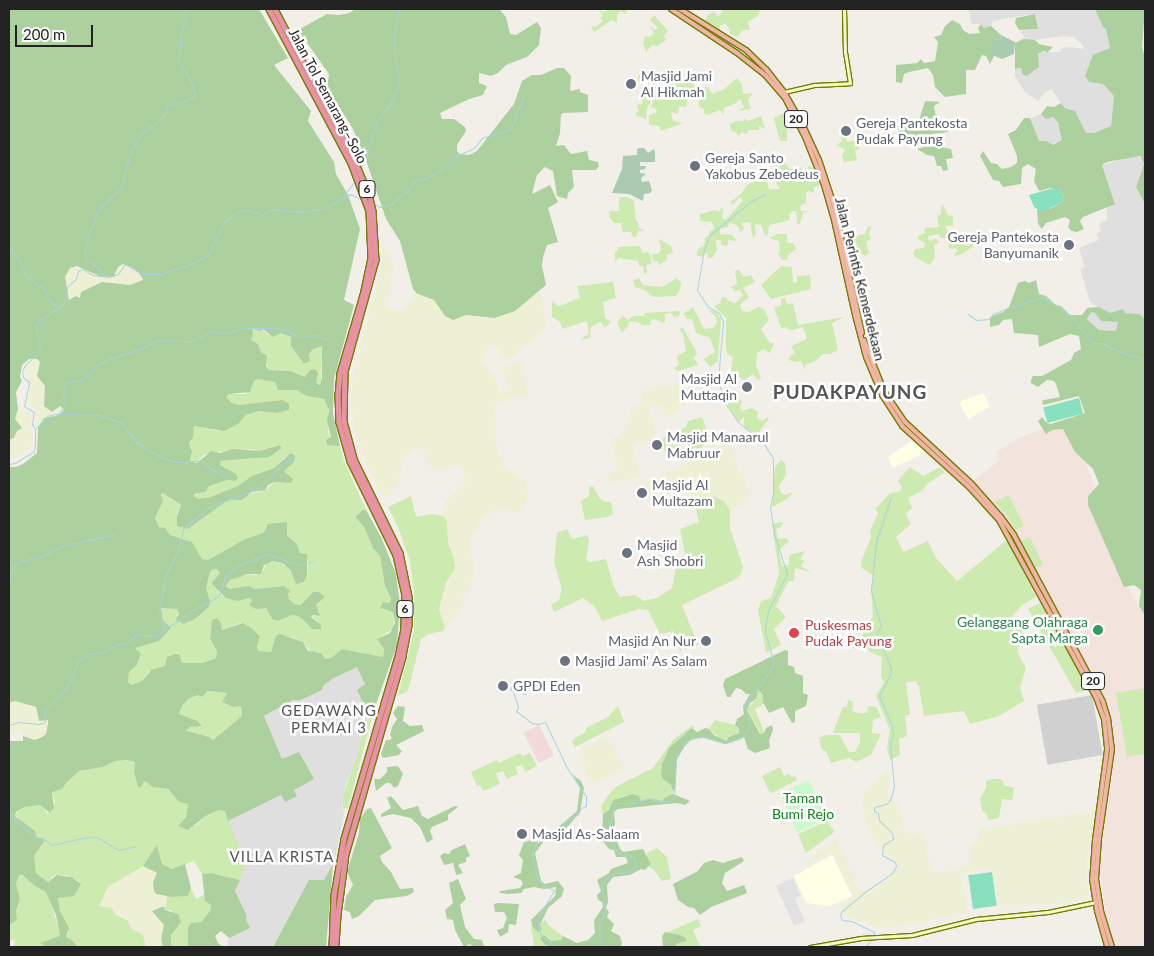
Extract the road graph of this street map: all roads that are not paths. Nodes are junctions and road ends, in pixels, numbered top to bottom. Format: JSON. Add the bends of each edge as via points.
{"nodes":[{"id":1,"x":269,"y":9,"type":"edge"},
{"id":2,"x":275,"y":9,"type":"edge"},
{"id":3,"x":671,"y":9,"type":"edge"},
{"id":4,"x":680,"y":9,"type":"edge"},
{"id":5,"x":844,"y":9,"type":"edge"},
{"id":6,"x":741,"y":47,"type":"junction"},
{"id":7,"x":737,"y":53,"type":"junction"},
{"id":8,"x":749,"y":53,"type":"junction"},
{"id":9,"x":745,"y":59,"type":"junction"},
{"id":10,"x":784,"y":92,"type":"junction"},
{"id":11,"x":324,"y":106,"type":"junction"},
{"id":12,"x":813,"y":149,"type":"junction"},
{"id":13,"x":369,"y":281,"type":"junction"},
{"id":14,"x":1097,"y":902,"type":"junction"},
{"id":15,"x":332,"y":947,"type":"edge"},
{"id":16,"x":336,"y":947,"type":"edge"},
{"id":17,"x":810,"y":947,"type":"edge"},
{"id":18,"x":1107,"y":947,"type":"edge"},
{"id":19,"x":1112,"y":947,"type":"edge"}],
"edges":[{"from":1,"to":11,"type":"highway","name":"Jalan Tol Semarang–Solo","number":"6"},
{"from":2,"to":11,"type":"highway","name":"Jalan Tol Semarang–Solo","number":"6"},
{"from":3,"to":7,"type":"highway","name":"Jalan Perintis Kemerdekaan","number":"20"},
{"from":4,"to":6,"type":"highway","name":"Jalan Perintis Kemerdekaan","number":"20"},
{"from":5,"to":10,"type":"main road","via":[[845,53],[850,83],[816,85]]},
{"from":6,"to":7,"type":"highway","via":[[742,52]]},
{"from":6,"to":8,"type":"highway","name":"Jalan Perintis Kemerdekaan","number":"20"},
{"from":7,"to":9,"type":"highway","name":"Jalan Perintis Kemerdekaan","number":"20"},
{"from":8,"to":9,"type":"highway","via":[[745,53]]},
{"from":8,"to":10,"type":"highway","name":"Jalan Perintis Kemerdekaan","number":"20"},
{"from":9,"to":12,"type":"highway","name":"Jalan Perintis Kemerdekaan","number":"20","via":[[781,93]]},
{"from":10,"to":12,"type":"highway","name":"Jalan Perintis Kemerdekaan","number":"20"},
{"from":11,"to":13,"type":"highway","name":"Jalan Tol Semarang–Solo","number":"6","via":[[369,194],[376,245]]},
{"from":12,"to":14,"type":"highway","name":"Jalan Perintis Kemerdekaan","number":"20","via":[[826,184],[854,315],[882,395],[902,426],[993,510],[1073,651],[1099,704],[1107,740],[1092,871]]},
{"from":13,"to":15,"type":"highway","name":"Jalan Tol Semarang–Solo","number":"6","via":[[340,373],[339,422],[350,462],[396,555],[403,583],[405,614],[399,653],[348,822],[334,895]]},
{"from":13,"to":16,"type":"highway","name":"Jalan Tol Semarang–Solo","number":"6","via":[[345,372],[344,421],[354,459],[400,553],[408,583],[410,612],[403,657],[346,854]]},
{"from":14,"to":17,"type":"main road","via":[[1048,912],[976,919],[912,935]]},
{"from":14,"to":18,"type":"highway","name":"Jalan Perintis Kemerdekaan","number":"20"},
{"from":14,"to":19,"type":"highway","name":"Jalan Perintis Kemerdekaan","number":"20"}]}
